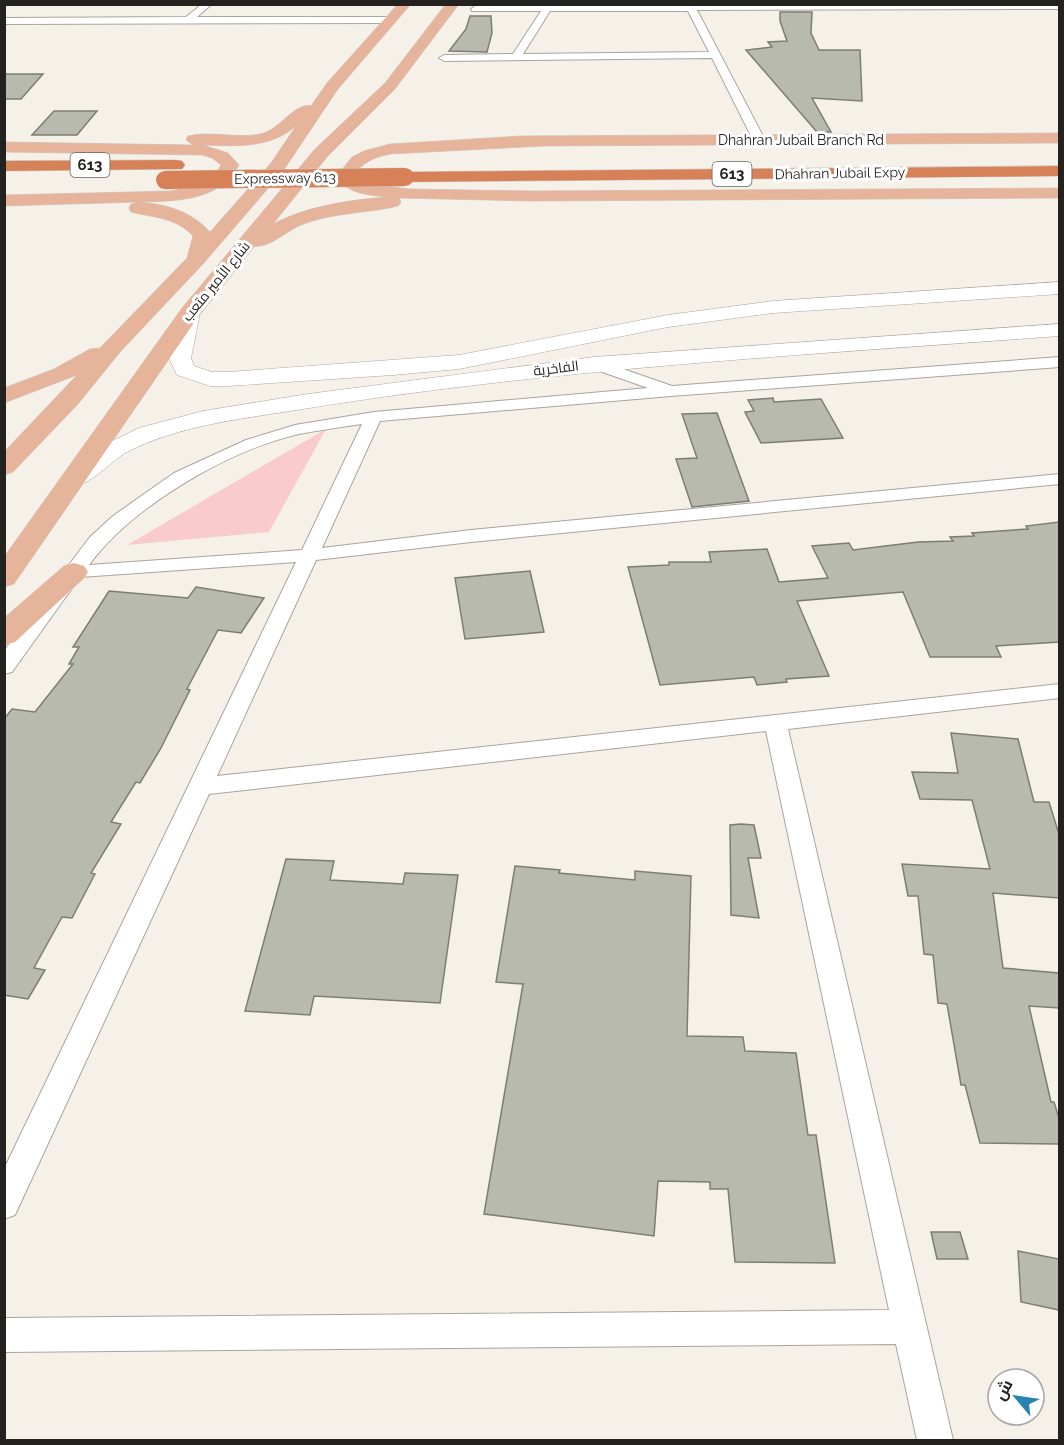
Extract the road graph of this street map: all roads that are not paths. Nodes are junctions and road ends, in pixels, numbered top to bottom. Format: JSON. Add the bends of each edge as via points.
{"nodes":[{"id":1,"x":208,"y":4,"type":"edge"},
{"id":2,"x":932,"y":5,"type":"edge"},
{"id":3,"x":1038,"y":5,"type":"edge"},
{"id":4,"x":1059,"y":6,"type":"edge"},
{"id":5,"x":542,"y":8,"type":"edge"},
{"id":6,"x":691,"y":8,"type":"junction"},
{"id":7,"x":475,"y":9,"type":"dead end"},
{"id":8,"x":421,"y":11,"type":"edge"},
{"id":9,"x":188,"y":20,"type":"junction"},
{"id":10,"x":4,"y":21,"type":"edge"},
{"id":11,"x":362,"y":51,"type":"junction"},
{"id":12,"x":714,"y":55,"type":"junction"},
{"id":13,"x":516,"y":57,"type":"junction"},
{"id":14,"x":444,"y":58,"type":"dead end"},
{"id":15,"x":332,"y":86,"type":"junction"},
{"id":16,"x":390,"y":86,"type":"junction"},
{"id":17,"x":1059,"y":138,"type":"edge"},
{"id":18,"x":759,"y":140,"type":"junction"},
{"id":19,"x":543,"y":141,"type":"junction"},
{"id":20,"x":4,"y":147,"type":"edge"},
{"id":21,"x":42,"y":147,"type":"junction"},
{"id":22,"x":1059,"y":157,"type":"edge"},
{"id":23,"x":4,"y":166,"type":"edge"},
{"id":24,"x":405,"y":170,"type":"junction"},
{"id":25,"x":1059,"y":171,"type":"edge"},
{"id":26,"x":171,"y":172,"type":"junction"},
{"id":27,"x":4,"y":181,"type":"edge"},
{"id":28,"x":1059,"y":193,"type":"edge"},
{"id":29,"x":531,"y":196,"type":"junction"},
{"id":30,"x":4,"y":204,"type":"edge"},
{"id":31,"x":196,"y":260,"type":"junction"},
{"id":32,"x":233,"y":261,"type":"junction"},
{"id":33,"x":1059,"y":288,"type":"edge"},
{"id":34,"x":190,"y":313,"type":"junction"},
{"id":35,"x":1059,"y":330,"type":"edge"},
{"id":36,"x":113,"y":346,"type":"junction"},
{"id":37,"x":1059,"y":362,"type":"edge"},
{"id":38,"x":594,"y":363,"type":"junction"},
{"id":39,"x":228,"y":379,"type":"junction"},
{"id":40,"x":671,"y":391,"type":"junction"},
{"id":41,"x":4,"y":396,"type":"edge"},
{"id":42,"x":4,"y":409,"type":"edge"},
{"id":43,"x":4,"y":414,"type":"edge"},
{"id":44,"x":374,"y":417,"type":"junction"},
{"id":45,"x":203,"y":418,"type":"junction"},
{"id":46,"x":4,"y":467,"type":"edge"},
{"id":47,"x":1059,"y":479,"type":"edge"},
{"id":48,"x":71,"y":481,"type":"junction"},
{"id":49,"x":311,"y":555,"type":"junction"},
{"id":50,"x":74,"y":572,"type":"junction"},
{"id":51,"x":4,"y":578,"type":"edge"},
{"id":52,"x":4,"y":635,"type":"edge"},
{"id":53,"x":4,"y":667,"type":"edge"},
{"id":54,"x":1059,"y":691,"type":"edge"},
{"id":55,"x":775,"y":723,"type":"junction"},
{"id":56,"x":202,"y":786,"type":"junction"},
{"id":57,"x":4,"y":1204,"type":"edge"},
{"id":58,"x":909,"y":1327,"type":"junction"},
{"id":59,"x":4,"y":1335,"type":"edge"},
{"id":60,"x":935,"y":1440,"type":"edge"}],
"edges":[{"from":1,"to":9,"type":"street"},
{"from":2,"to":3,"type":"street"},
{"from":2,"to":6,"type":"street"},
{"from":3,"to":4,"type":"street"},
{"from":5,"to":6,"type":"street"},
{"from":5,"to":7,"type":"street"},
{"from":5,"to":13,"type":"street"},
{"from":6,"to":12,"type":"street"},
{"from":8,"to":9,"type":"street"},
{"from":8,"to":11,"type":"main road","name":"شارع الأمير متعب"},
{"from":8,"to":11,"type":"main road","via":[[408,15],[390,36]]},
{"from":8,"to":16,"type":"main road","name":"شارع الأمير متعب","via":[[414,55]]},
{"from":9,"to":10,"type":"street"},
{"from":11,"to":15,"type":"main road","name":"شارع الأمير متعب"},
{"from":12,"to":13,"type":"street"},
{"from":12,"to":18,"type":"street"},
{"from":13,"to":14,"type":"street"},
{"from":15,"to":21,"type":"main road","via":[[272,136]]},
{"from":15,"to":31,"type":"main road","name":"شارع الأمير متعب","via":[[277,167]]},
{"from":16,"to":19,"type":"main road","via":[[377,113],[384,127],[412,137],[440,140]]},
{"from":16,"to":32,"type":"main road","name":"شارع الأمير متعب","via":[[321,153]]},
{"from":17,"to":18,"type":"main road","name":"Dhahran Jubail Branch Rd"},
{"from":18,"to":19,"type":"main road","name":"Dhahran Jubail Branch Rd"},
{"from":19,"to":29,"type":"main road","via":[[390,149],[352,164],[345,177],[353,184],[382,192]]},
{"from":20,"to":21,"type":"main road"},
{"from":21,"to":30,"type":"main road","via":[[202,150],[219,154],[230,165],[216,183],[172,196]]},
{"from":22,"to":24,"type":"highway","name":"Dhahran Jubail Expy","number":"613"},
{"from":23,"to":26,"type":"highway","number":"613"},
{"from":24,"to":25,"type":"highway","name":"Dhahran Jubail Expy","number":"613"},
{"from":24,"to":26,"type":"highway","name":"Expressway 613","number":"613","bridge":true},
{"from":26,"to":27,"type":"highway","number":"613"},
{"from":28,"to":29,"type":"main road"},
{"from":29,"to":32,"type":"main road","via":[[333,208],[290,222]]},
{"from":30,"to":31,"type":"main road","via":[[153,208],[195,225],[203,236]]},
{"from":31,"to":36,"type":"main road","name":"شارع الأمير متعب"},
{"from":32,"to":34,"type":"main road","name":"شارع الأمير متعب"},
{"from":33,"to":39,"type":"street","via":[[773,307],[668,321],[459,362]]},
{"from":34,"to":39,"type":"street","via":[[180,358],[185,370],[210,379]]},
{"from":34,"to":48,"type":"main road","name":"شارع الأمير متعب"},
{"from":35,"to":38,"type":"street","name":"الفاخرية"},
{"from":36,"to":41,"type":"main road","via":[[62,375]]},
{"from":36,"to":46,"type":"main road","name":"شارع الأمير متعب","via":[[70,399]]},
{"from":37,"to":40,"type":"street"},
{"from":38,"to":40,"type":"street"},
{"from":38,"to":45,"type":"street","name":"الفاخرية","via":[[308,400]]},
{"from":39,"to":45,"type":"street","via":[[199,388],[186,399],[185,407]]},
{"from":40,"to":44,"type":"street"},
{"from":42,"to":43,"type":"main road"},
{"from":44,"to":49,"type":"street"},
{"from":44,"to":50,"type":"street","via":[[295,430],[252,444],[180,477],[120,520],[97,541]]},
{"from":45,"to":48,"type":"street","name":"الفاخرية","via":[[147,433],[115,449]]},
{"from":47,"to":49,"type":"street"},
{"from":48,"to":51,"type":"main road","name":"شارع الأمير متعب"},
{"from":49,"to":50,"type":"street"},
{"from":49,"to":56,"type":"street"},
{"from":50,"to":52,"type":"main road"},
{"from":50,"to":53,"type":"street"},
{"from":54,"to":55,"type":"street"},
{"from":55,"to":56,"type":"street"},
{"from":55,"to":58,"type":"street"},
{"from":56,"to":57,"type":"street"},
{"from":58,"to":59,"type":"street"},
{"from":58,"to":60,"type":"street"}]}
